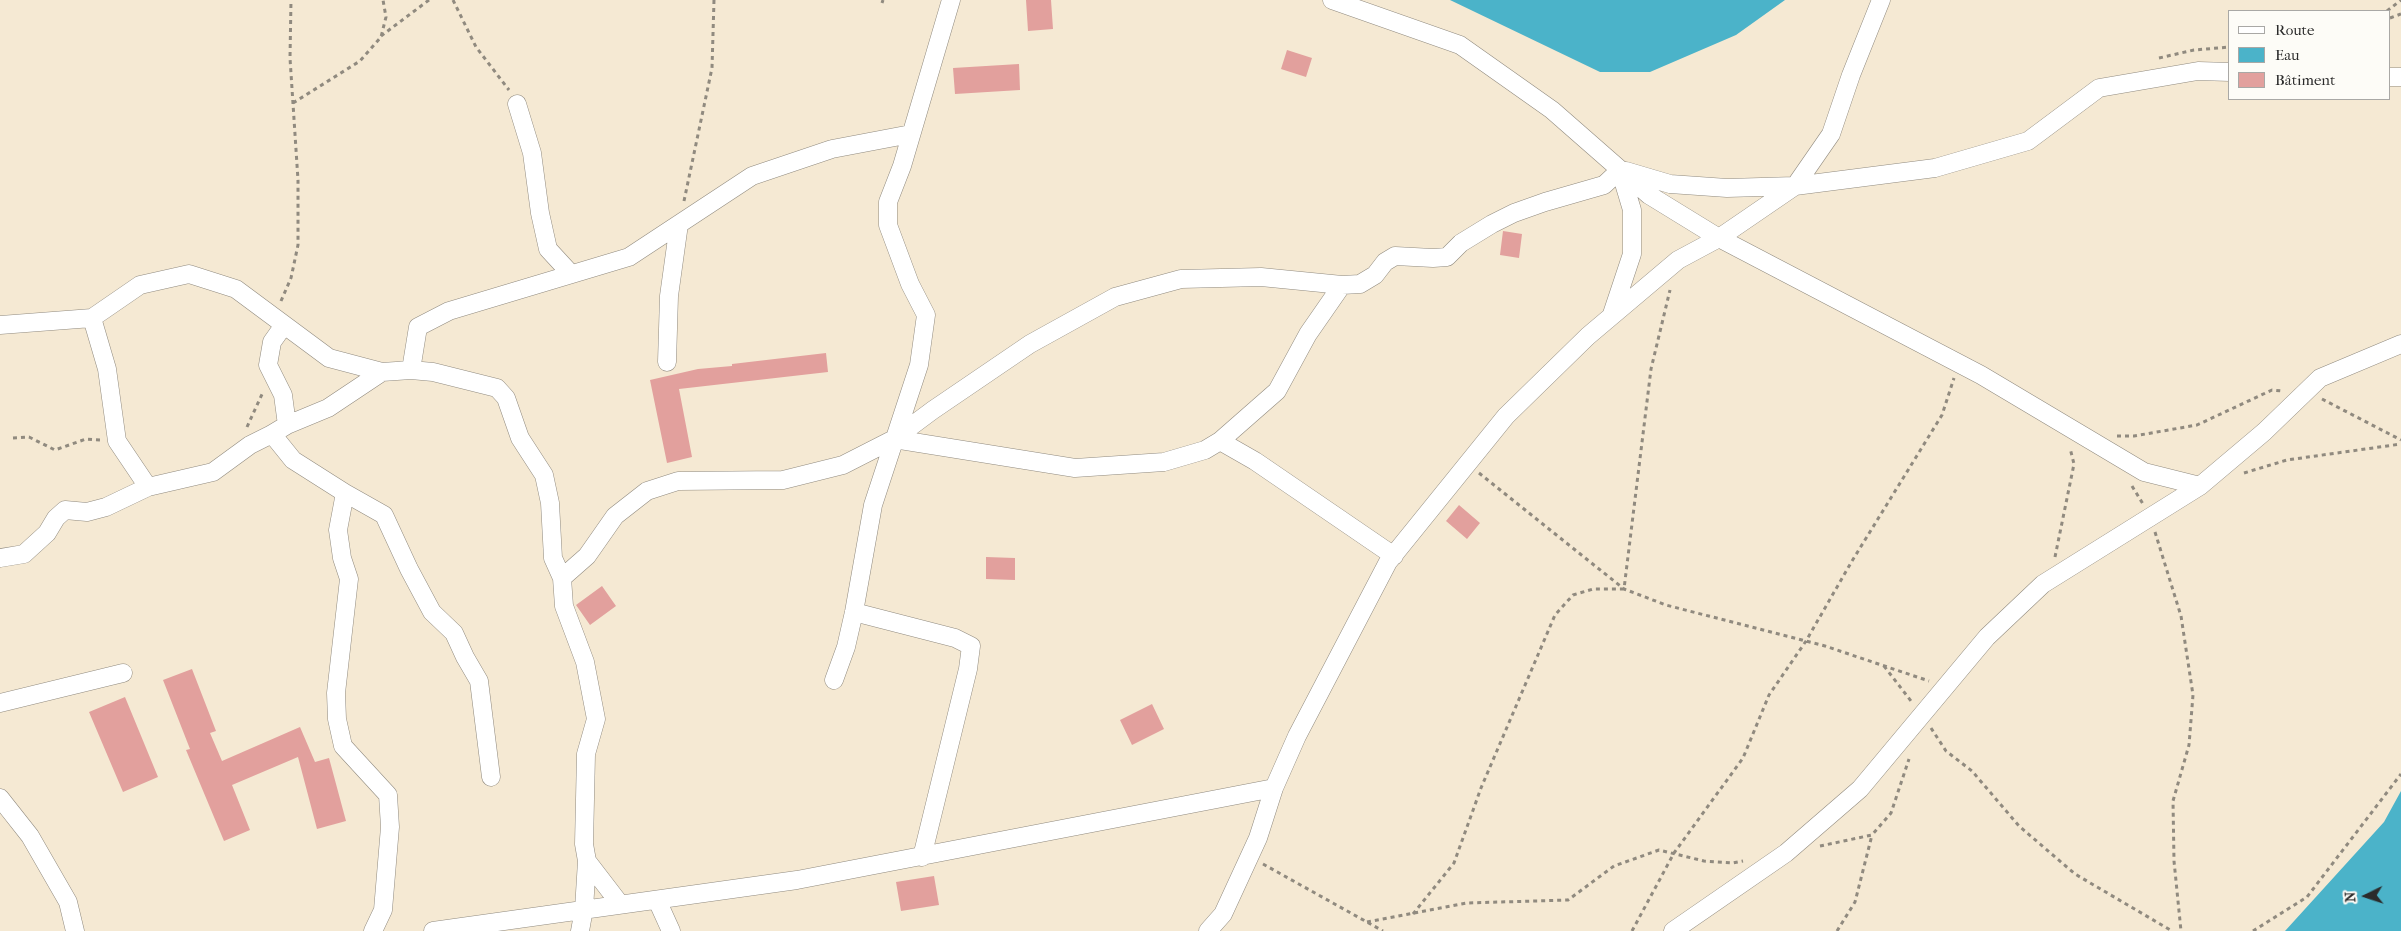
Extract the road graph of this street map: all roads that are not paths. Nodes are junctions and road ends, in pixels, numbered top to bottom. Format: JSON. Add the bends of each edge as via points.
{"nodes":[{"id":1,"x":951,"y":0,"type":"edge"},
{"id":2,"x":1332,"y":0,"type":"edge"},
{"id":3,"x":1881,"y":0,"type":"edge"},
{"id":4,"x":2228,"y":72,"type":"edge"},
{"id":5,"x":517,"y":104,"type":"road end"},
{"id":6,"x":911,"y":134,"type":"junction"},
{"id":7,"x":1620,"y":170,"type":"junction"},
{"id":8,"x":1795,"y":186,"type":"junction"},
{"id":9,"x":679,"y":224,"type":"junction"},
{"id":10,"x":1719,"y":238,"type":"junction"},
{"id":11,"x":571,"y":274,"type":"junction"},
{"id":12,"x":1342,"y":285,"type":"junction"},
{"id":13,"x":1612,"y":316,"type":"junction"},
{"id":14,"x":92,"y":318,"type":"junction"},
{"id":15,"x":279,"y":322,"type":"junction"},
{"id":16,"x":0,"y":324,"type":"edge"},
{"id":17,"x":2401,"y":344,"type":"edge"},
{"id":18,"x":667,"y":362,"type":"dead end"},
{"id":19,"x":411,"y":370,"type":"junction"},
{"id":20,"x":382,"y":372,"type":"junction"},
{"id":21,"x":280,"y":430,"type":"junction"},
{"id":22,"x":894,"y":439,"type":"junction"},
{"id":23,"x":1220,"y":441,"type":"junction"},
{"id":24,"x":2200,"y":486,"type":"junction"},
{"id":25,"x":148,"y":487,"type":"junction"},
{"id":26,"x":345,"y":493,"type":"junction"},
{"id":27,"x":1394,"y":556,"type":"junction"},
{"id":28,"x":0,"y":558,"type":"edge"},
{"id":29,"x":562,"y":578,"type":"junction"},
{"id":30,"x":854,"y":612,"type":"junction"},
{"id":31,"x":123,"y":672,"type":"dead end"},
{"id":32,"x":834,"y":680,"type":"dead end"},
{"id":33,"x":0,"y":703,"type":"edge"},
{"id":34,"x":491,"y":777,"type":"dead end"},
{"id":35,"x":1274,"y":788,"type":"junction"},
{"id":36,"x":0,"y":798,"type":"edge"},
{"id":37,"x":922,"y":857,"type":"junction"},
{"id":38,"x":587,"y":861,"type":"junction"},
{"id":39,"x":657,"y":900,"type":"junction"},
{"id":40,"x":620,"y":904,"type":"junction"},
{"id":41,"x":584,"y":909,"type":"junction"},
{"id":42,"x":75,"y":931,"type":"edge"},
{"id":43,"x":373,"y":931,"type":"edge"},
{"id":44,"x":433,"y":931,"type":"edge"},
{"id":45,"x":580,"y":931,"type":"edge"},
{"id":46,"x":671,"y":931,"type":"edge"},
{"id":47,"x":1208,"y":931,"type":"edge"},
{"id":48,"x":1673,"y":931,"type":"edge"}],
"edges":[{"from":1,"to":6,"type":"street"},
{"from":2,"to":7,"type":"street","via":[[1460,46],[1552,110]]},
{"from":3,"to":8,"type":"street","via":[[1831,134]]},
{"from":4,"to":8,"type":"street","via":[[2198,71],[2099,88],[2028,141],[1935,168]]},
{"from":5,"to":11,"type":"street","via":[[532,153],[548,249]]},
{"from":6,"to":9,"type":"street","via":[[832,149],[752,176]]},
{"from":6,"to":22,"type":"street","via":[[888,202],[888,225],[910,284],[926,315],[919,365]]},
{"from":7,"to":8,"type":"street","via":[[1670,184],[1727,188]]},
{"from":7,"to":10,"type":"street","via":[[1649,195]]},
{"from":7,"to":12,"type":"street","via":[[1604,185],[1507,217],[1461,243],[1447,257],[1395,256],[1360,284]]},
{"from":7,"to":13,"type":"street","via":[[1632,210],[1632,254]]},
{"from":8,"to":10,"type":"street"},
{"from":9,"to":11,"type":"street","via":[[629,257]]},
{"from":9,"to":18,"type":"street","via":[[669,296]]},
{"from":10,"to":13,"type":"street","via":[[1678,260]]},
{"from":10,"to":24,"type":"street","via":[[1958,363],[2144,472]]},
{"from":11,"to":19,"type":"street","via":[[449,310],[418,327]]},
{"from":12,"to":22,"type":"street","via":[[1261,277],[1181,279],[1115,297],[1030,344]]},
{"from":12,"to":23,"type":"street","via":[[1308,334],[1277,391]]},
{"from":13,"to":27,"type":"street","via":[[1506,416]]},
{"from":14,"to":15,"type":"street","via":[[140,285],[189,274],[236,288]]},
{"from":14,"to":16,"type":"street"},
{"from":14,"to":25,"type":"street","via":[[107,368],[117,441]]},
{"from":15,"to":20,"type":"street","via":[[329,358]]},
{"from":15,"to":21,"type":"street","via":[[268,365],[283,395]]},
{"from":17,"to":24,"type":"street","via":[[2320,378],[2264,432]]},
{"from":19,"to":20,"type":"street"},
{"from":19,"to":29,"type":"street","via":[[433,372],[497,388],[506,398],[520,438],[544,475],[550,503],[553,558]]},
{"from":20,"to":21,"type":"street","via":[[328,408]]},
{"from":21,"to":25,"type":"street","via":[[250,445],[214,472]]},
{"from":21,"to":26,"type":"street","via":[[293,460]]},
{"from":22,"to":23,"type":"street","via":[[1075,468],[1164,462],[1205,450]]},
{"from":22,"to":29,"type":"street","via":[[843,465],[783,480],[678,481],[647,490],[615,516],[587,556]]},
{"from":22,"to":30,"type":"street","via":[[873,505]]},
{"from":23,"to":27,"type":"street","via":[[1255,461]]},
{"from":24,"to":48,"type":"street","via":[[2050,580],[1987,637],[1860,789],[1786,853]]},
{"from":25,"to":28,"type":"street","via":[[106,508],[87,512],[66,510],[24,554]]},
{"from":26,"to":34,"type":"street","via":[[384,515],[432,612],[454,633],[479,681]]},
{"from":26,"to":43,"type":"street","via":[[338,530],[349,579],[336,693],[337,719],[343,746],[388,795],[390,827],[385,892],[383,910]]},
{"from":27,"to":35,"type":"street","via":[[1298,736]]},
{"from":29,"to":38,"type":"street","via":[[564,606],[585,662],[596,719],[586,754],[584,844]]},
{"from":30,"to":32,"type":"street"},
{"from":30,"to":37,"type":"street","via":[[955,638],[971,646]]},
{"from":31,"to":33,"type":"street"},
{"from":35,"to":37,"type":"street"},
{"from":35,"to":47,"type":"street","via":[[1258,838],[1224,914]]},
{"from":36,"to":42,"type":"street","via":[[30,836],[68,902]]},
{"from":37,"to":39,"type":"street","via":[[797,880]]},
{"from":38,"to":40,"type":"street"},
{"from":38,"to":41,"type":"street"},
{"from":39,"to":40,"type":"street"},
{"from":39,"to":46,"type":"street"},
{"from":40,"to":41,"type":"street"},
{"from":41,"to":44,"type":"street"},
{"from":41,"to":45,"type":"street"}]}
